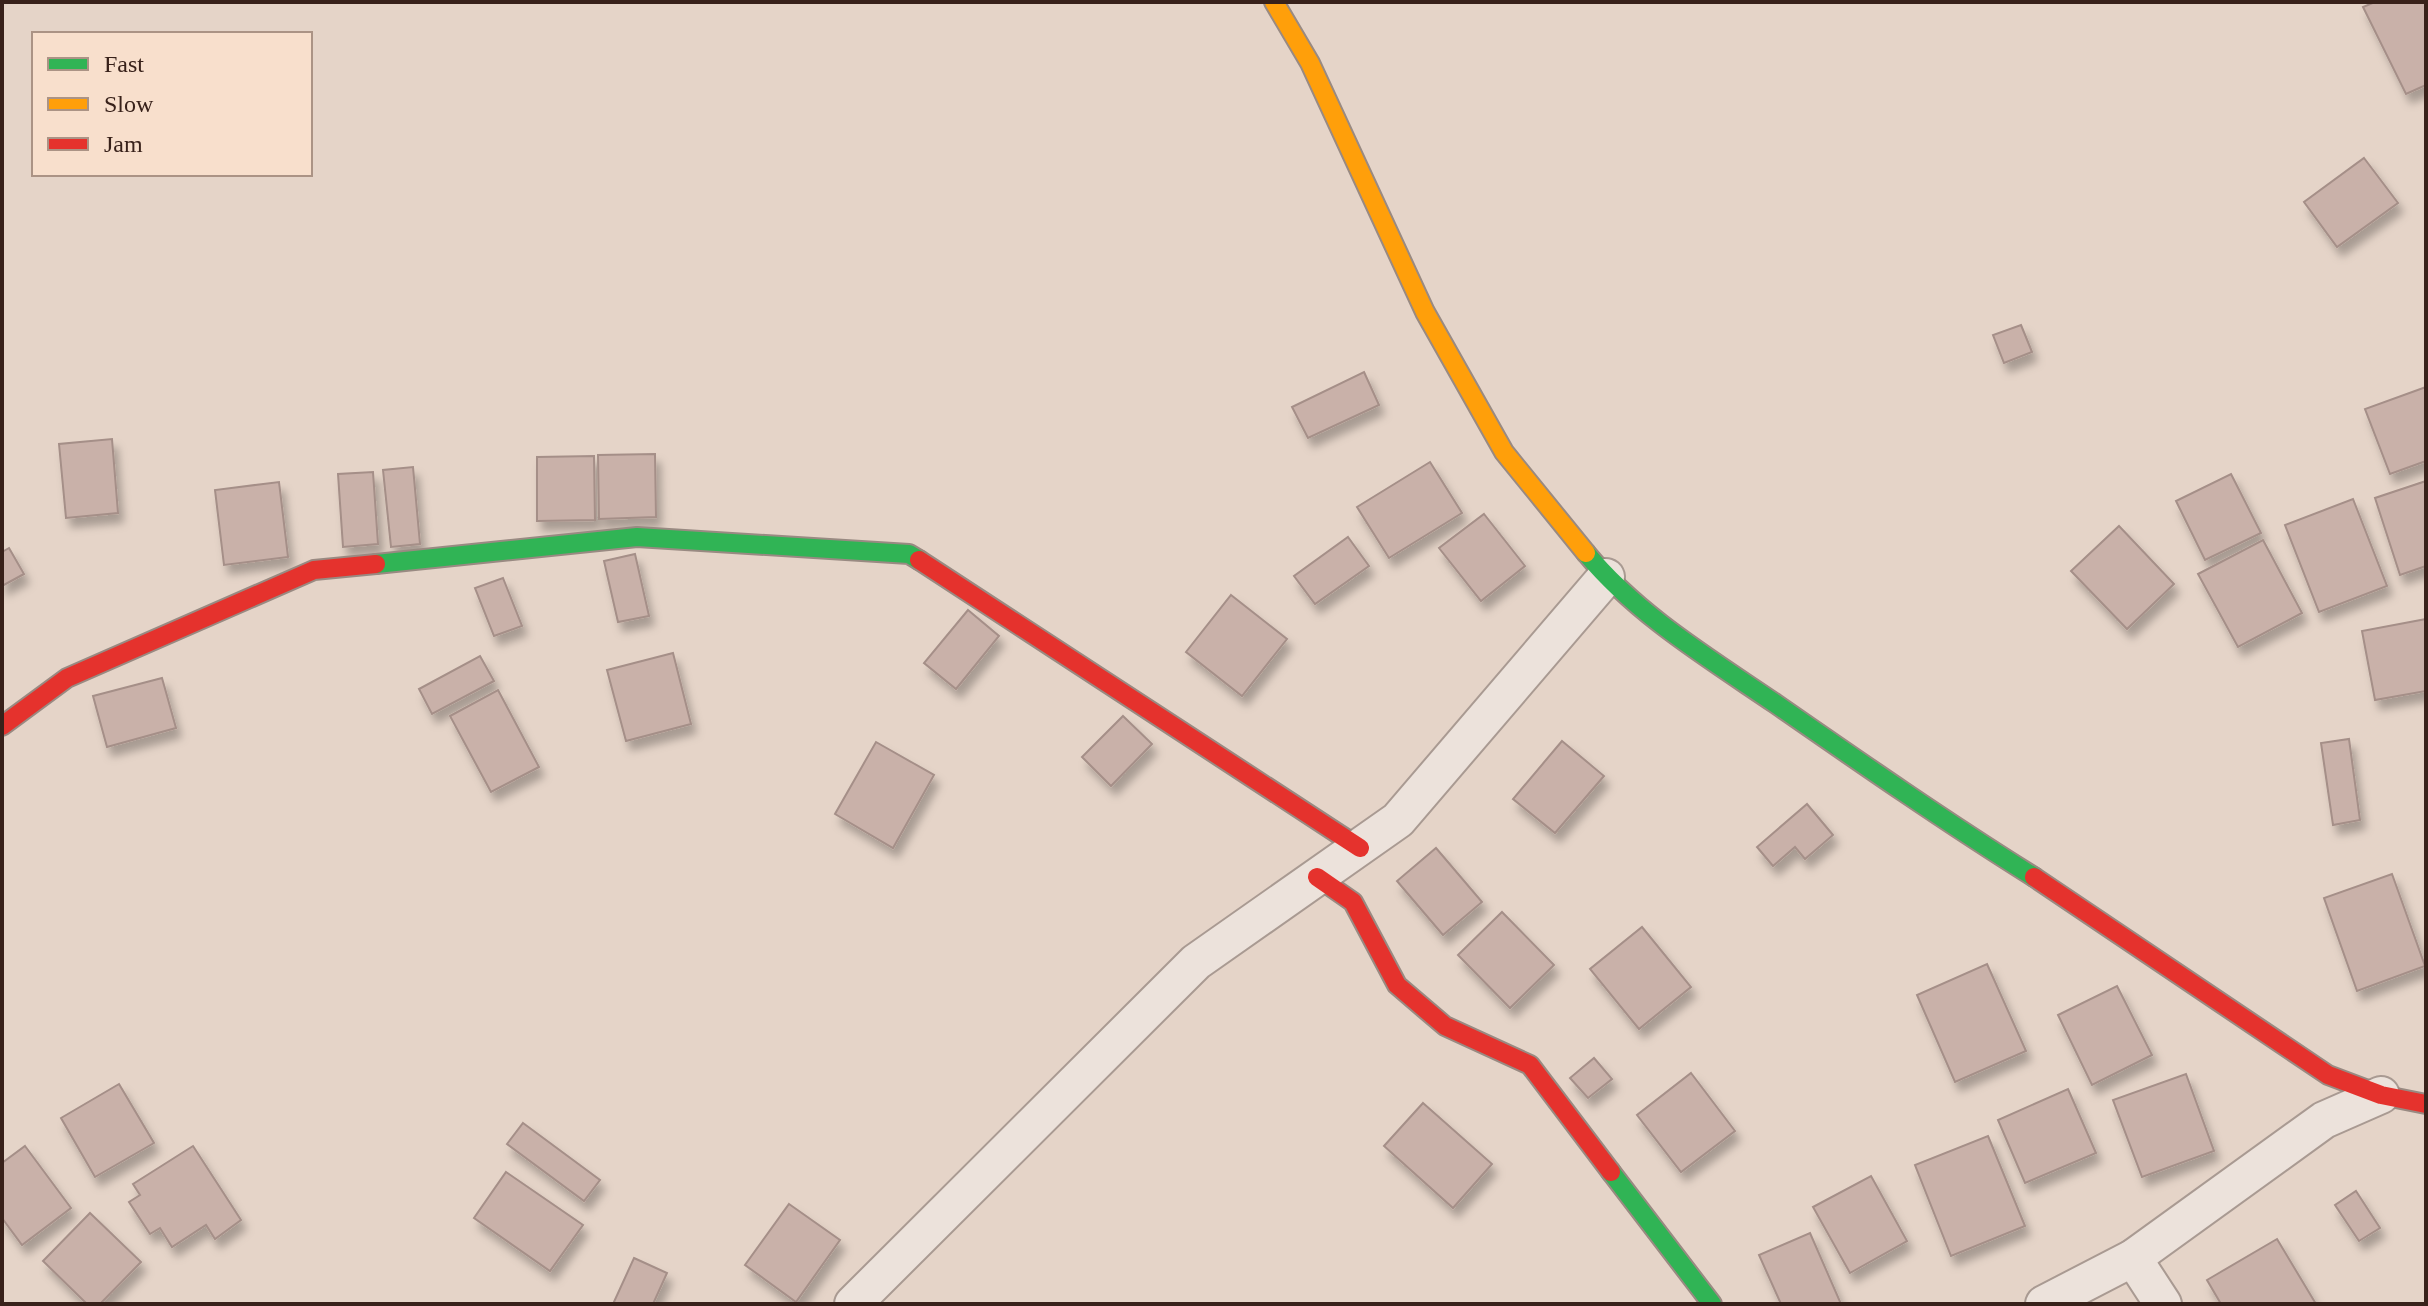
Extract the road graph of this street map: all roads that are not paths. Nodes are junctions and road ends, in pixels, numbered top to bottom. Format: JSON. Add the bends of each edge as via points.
{"nodes":[{"id":1,"x":1274,"y":2,"type":"edge"},
{"id":2,"x":1606,"y":577,"type":"junction"},
{"id":3,"x":2,"y":726,"type":"edge"},
{"id":4,"x":1360,"y":848,"type":"junction"},
{"id":5,"x":1317,"y":877,"type":"junction"},
{"id":6,"x":2381,"y":1095,"type":"junction"},
{"id":7,"x":2426,"y":1104,"type":"edge"},
{"id":8,"x":2133,"y":1258,"type":"junction"},
{"id":9,"x":853,"y":1304,"type":"edge"},
{"id":10,"x":1712,"y":1304,"type":"edge"},
{"id":11,"x":2044,"y":1304,"type":"edge"},
{"id":12,"x":2163,"y":1304,"type":"edge"}],
"edges":[{"from":1,"to":2,"type":"street","via":[[1310,63],[1425,312],[1504,452]]},
{"from":2,"to":4,"type":"street","via":[[1398,820]]},
{"from":2,"to":6,"type":"street","via":[[1678,637],[1958,830],[2073,901],[2328,1075]]},
{"from":3,"to":4,"type":"street","via":[[67,678],[314,570],[637,537],[909,554]]},
{"from":4,"to":5,"type":"street"},
{"from":5,"to":9,"type":"street","via":[[1196,962]]},
{"from":5,"to":10,"type":"street","via":[[1353,902],[1397,985],[1445,1026],[1530,1065]]},
{"from":6,"to":7,"type":"street"},
{"from":6,"to":8,"type":"street","via":[[2324,1120]]},
{"from":8,"to":11,"type":"street"},
{"from":8,"to":12,"type":"street"}]}
